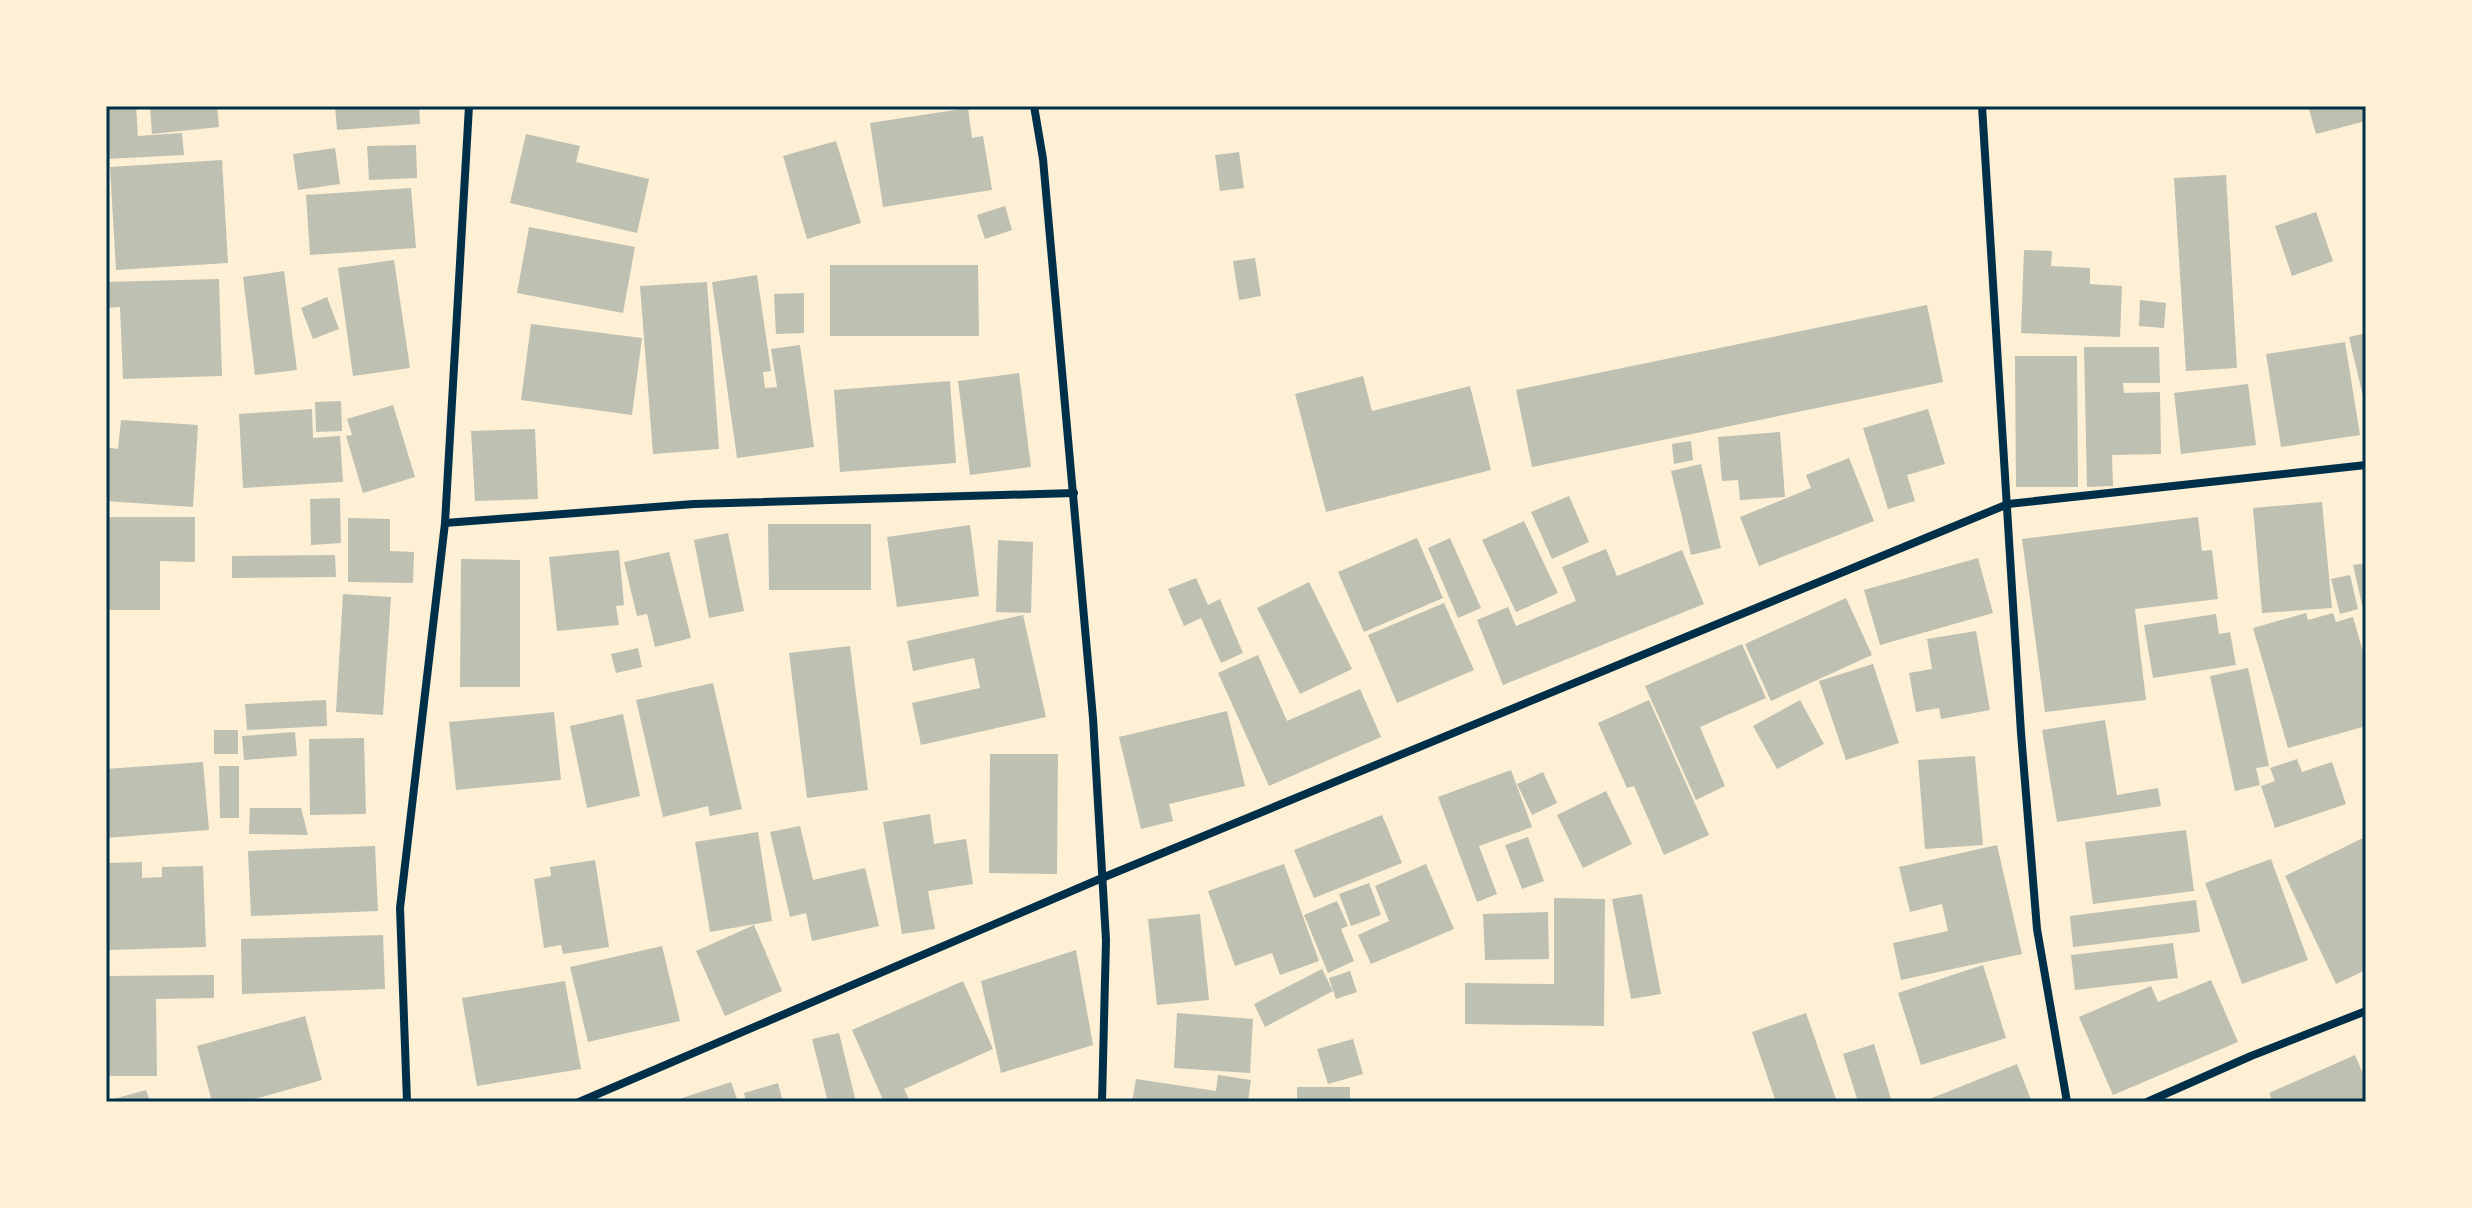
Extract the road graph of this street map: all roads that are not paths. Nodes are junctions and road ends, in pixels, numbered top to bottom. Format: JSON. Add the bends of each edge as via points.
{"nodes":[{"id":1,"x":469,"y":106,"type":"edge"},
{"id":2,"x":1034,"y":106,"type":"edge"},
{"id":3,"x":1982,"y":106,"type":"edge"},
{"id":4,"x":2366,"y":465,"type":"edge"},
{"id":5,"x":1074,"y":493,"type":"junction"},
{"id":6,"x":2008,"y":504,"type":"junction"},
{"id":7,"x":445,"y":523,"type":"junction"},
{"id":8,"x":1102,"y":878,"type":"junction"},
{"id":9,"x":2366,"y":1011,"type":"edge"},
{"id":10,"x":407,"y":1102,"type":"edge"},
{"id":11,"x":579,"y":1102,"type":"edge"},
{"id":12,"x":1102,"y":1102,"type":"edge"},
{"id":13,"x":2067,"y":1102,"type":"edge"},
{"id":14,"x":2147,"y":1102,"type":"edge"}],
"edges":[{"from":1,"to":7,"type":"street"},
{"from":2,"to":5,"type":"street"},
{"from":3,"to":6,"type":"street"},
{"from":4,"to":6,"type":"street"},
{"from":5,"to":7,"type":"street","via":[[694,504]]},
{"from":5,"to":8,"type":"street"},
{"from":6,"to":8,"type":"street"},
{"from":6,"to":13,"type":"street","via":[[2037,929]]},
{"from":7,"to":10,"type":"street","via":[[400,908]]},
{"from":8,"to":11,"type":"street"},
{"from":8,"to":12,"type":"street"},
{"from":9,"to":14,"type":"street"}]}
